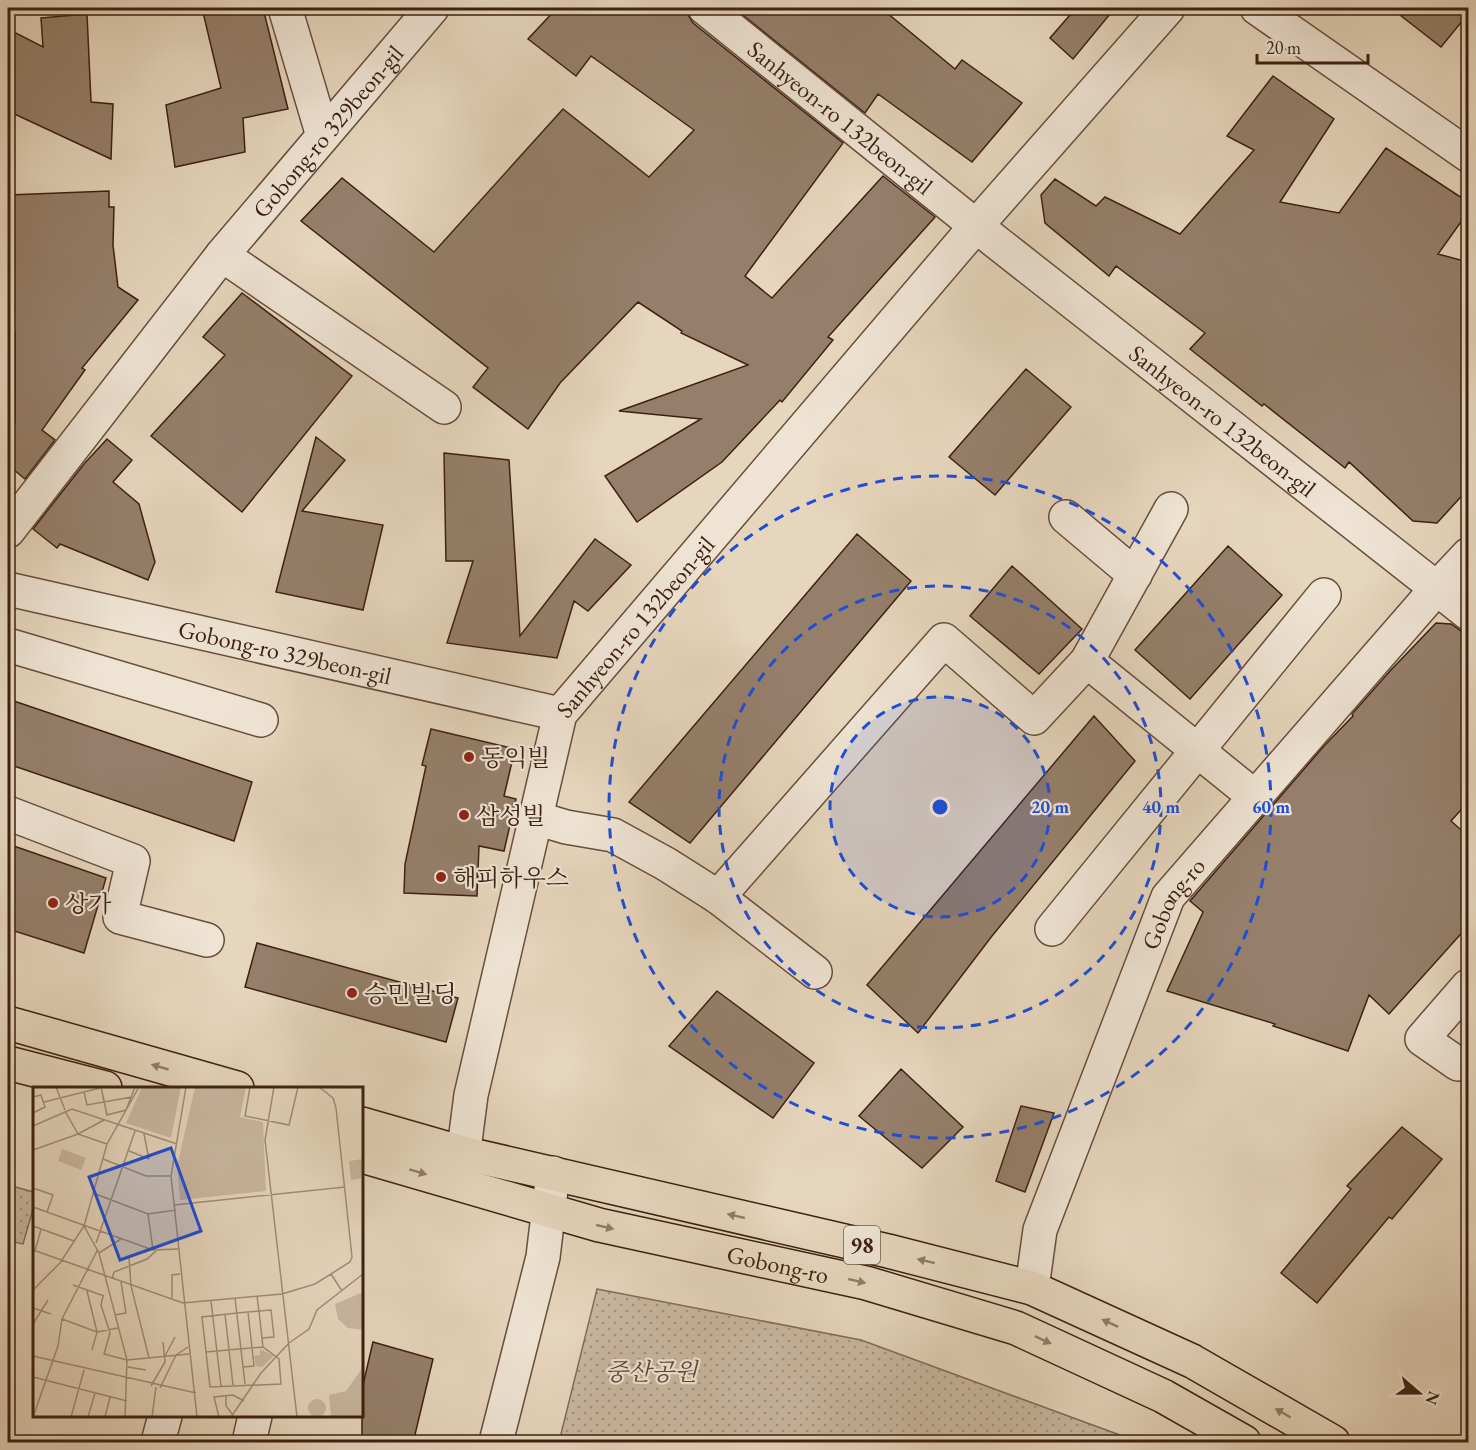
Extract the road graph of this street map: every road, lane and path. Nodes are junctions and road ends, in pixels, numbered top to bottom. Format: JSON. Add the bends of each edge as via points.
{"nodes":[{"id":1,"x":285,"y":8,"type":"edge"},
{"id":2,"x":432,"y":8,"type":"edge"},
{"id":3,"x":705,"y":8,"type":"edge"},
{"id":4,"x":1168,"y":8,"type":"edge"},
{"id":5,"x":1257,"y":8,"type":"edge"},
{"id":6,"x":323,"y":136,"type":"junction"},
{"id":7,"x":1468,"y":155,"type":"edge"},
{"id":8,"x":976,"y":226,"type":"junction"},
{"id":9,"x":222,"y":255,"type":"junction"},
{"id":10,"x":444,"y":407,"type":"dead end"},
{"id":11,"x":1171,"y":509,"type":"dead end"},
{"id":12,"x":1066,"y":517,"type":"dead end"},
{"id":13,"x":8,"y":531,"type":"edge"},
{"id":14,"x":1468,"y":555,"type":"edge"},
{"id":15,"x":1135,"y":575,"type":"junction"},
{"id":16,"x":1437,"y":588,"type":"junction"},
{"id":17,"x":8,"y":590,"type":"edge"},
{"id":18,"x":1324,"y":595,"type":"dead end"},
{"id":19,"x":1468,"y":613,"type":"edge"},
{"id":20,"x":8,"y":645,"type":"edge"},
{"id":21,"x":1087,"y":661,"type":"junction"},
{"id":22,"x":560,"y":714,"type":"junction"},
{"id":23,"x":261,"y":720,"type":"dead end"},
{"id":24,"x":1197,"y":750,"type":"junction"},
{"id":25,"x":1255,"y":797,"type":"junction"},
{"id":26,"x":8,"y":813,"type":"edge"},
{"id":27,"x":536,"y":818,"type":"junction"},
{"id":28,"x":718,"y":897,"type":"junction"},
{"id":29,"x":1052,"y":929,"type":"dead end"},
{"id":30,"x":207,"y":940,"type":"dead end"},
{"id":31,"x":815,"y":972,"type":"dead end"},
{"id":32,"x":1468,"y":986,"type":"edge"},
{"id":33,"x":8,"y":1023,"type":"edge"},
{"id":34,"x":1468,"y":1061,"type":"edge"},
{"id":35,"x":8,"y":1063,"type":"edge"},
{"id":36,"x":98,"y":1087,"type":"edge"},
{"id":37,"x":230,"y":1087,"type":"edge"},
{"id":38,"x":363,"y":1124,"type":"edge"},
{"id":39,"x":463,"y":1153,"type":"junction"},
{"id":40,"x":363,"y":1156,"type":"edge"},
{"id":41,"x":553,"y":1173,"type":"junction"},
{"id":42,"x":460,"y":1185,"type":"junction"},
{"id":43,"x":548,"y":1210,"type":"junction"},
{"id":44,"x":1032,"y":1288,"type":"junction"},
{"id":45,"x":165,"y":1417,"type":"edge"},
{"id":46,"x":255,"y":1417,"type":"edge"},
{"id":47,"x":158,"y":1443,"type":"edge"},
{"id":48,"x":249,"y":1443,"type":"edge"},
{"id":49,"x":496,"y":1443,"type":"edge"},
{"id":50,"x":1244,"y":1443,"type":"edge"},
{"id":51,"x":1334,"y":1443,"type":"edge"}],
"edges":[{"from":1,"to":6,"type":"street"},
{"from":2,"to":6,"type":"street","name":"Gobong-ro 329beon-gil"},
{"from":3,"to":8,"type":"street","name":"Sanhyeon-ro 132beon-gil"},
{"from":4,"to":8,"type":"street"},
{"from":5,"to":7,"type":"street"},
{"from":6,"to":9,"type":"street","name":"Gobong-ro 329beon-gil"},
{"from":8,"to":16,"type":"street","name":"Sanhyeon-ro 132beon-gil"},
{"from":8,"to":22,"type":"street","name":"Sanhyeon-ro 132beon-gil"},
{"from":9,"to":10,"type":"street"},
{"from":9,"to":13,"type":"street","name":"Gobong-ro 329beon-gil"},
{"from":11,"to":15,"type":"street"},
{"from":12,"to":15,"type":"street"},
{"from":14,"to":16,"type":"street","name":"Gobong-ro"},
{"from":15,"to":21,"type":"street"},
{"from":16,"to":19,"type":"street","name":"Sanhyeon-ro 132beon-gil"},
{"from":16,"to":25,"type":"street","name":"Gobong-ro"},
{"from":17,"to":22,"type":"street","name":"Gobong-ro 329beon-gil"},
{"from":18,"to":24,"type":"street"},
{"from":20,"to":23,"type":"street"},
{"from":21,"to":24,"type":"street"},
{"from":21,"to":28,"type":"street","via":[[1034,718],[944,640]]},
{"from":22,"to":27,"type":"street","name":"Sanhyeon-ro 132beon-gil"},
{"from":24,"to":25,"type":"street"},
{"from":24,"to":29,"type":"street"},
{"from":25,"to":44,"type":"street","name":"Gobong-ro","via":[[1168,897],[1040,1230]]},
{"from":26,"to":30,"type":"street","via":[[134,861],[120,917]]},
{"from":27,"to":28,"type":"street","via":[[613,835]]},
{"from":27,"to":39,"type":"street","name":"Sanhyeon-ro 132beon-gil","via":[[471,1095]]},
{"from":28,"to":31,"type":"street"},
{"from":32,"to":34,"type":"street","via":[[1422,1039],[1458,1064]]},
{"from":37,"to":33,"type":"main road","one_way":true},
{"from":35,"to":36,"type":"main road"},
{"from":38,"to":39,"type":"main road","name":"Gobong-ro","number":"98"},
{"from":39,"to":41,"type":"main road","name":"Gobong-ro","number":"98"},
{"from":39,"to":42,"type":"street","name":"Sanhyeon-ro 132beon-gil"},
{"from":40,"to":42,"type":"main road","name":"Gobong-ro","number":"98","one_way":true},
{"from":41,"to":43,"type":"street"},
{"from":44,"to":41,"type":"main road","name":"Gobong-ro","number":"98","one_way":true},
{"from":42,"to":43,"type":"main road","name":"Gobong-ro","number":"98"},
{"from":43,"to":49,"type":"street","via":[[543,1257]]},
{"from":43,"to":50,"type":"main road","name":"Gobong-ro","number":"98","one_way":true,"via":[[599,1225],[866,1283],[1016,1328],[1163,1396]]},
{"from":51,"to":44,"type":"main road","name":"Gobong-ro","number":"98","one_way":true,"via":[[1192,1361]]},
{"from":45,"to":47,"type":"street"},
{"from":46,"to":48,"type":"street"}]}
